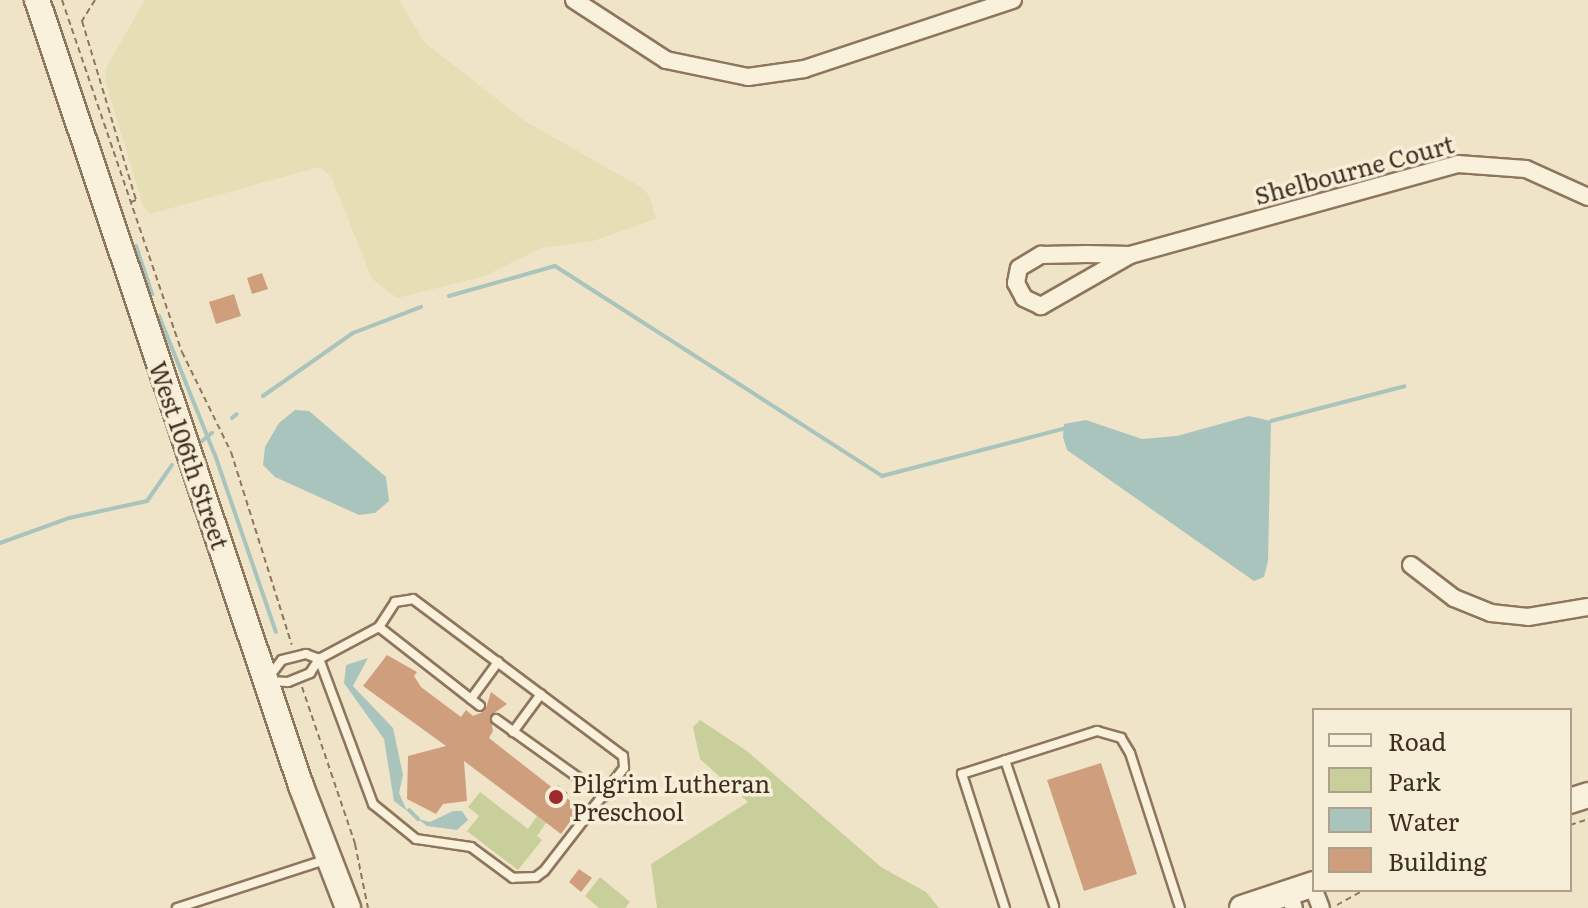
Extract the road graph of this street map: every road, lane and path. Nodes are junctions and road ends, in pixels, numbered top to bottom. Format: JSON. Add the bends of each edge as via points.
{"nodes":[{"id":1,"x":37,"y":0,"type":"edge"},
{"id":2,"x":62,"y":0,"type":"edge"},
{"id":3,"x":95,"y":0,"type":"edge"},
{"id":4,"x":574,"y":0,"type":"edge"},
{"id":5,"x":1013,"y":0,"type":"edge"},
{"id":6,"x":1588,"y":197,"type":"edge"},
{"id":7,"x":130,"y":202,"type":"junction"},
{"id":8,"x":1130,"y":255,"type":"junction"},
{"id":9,"x":1411,"y":565,"type":"dead end"},
{"id":10,"x":1588,"y":607,"type":"edge"},
{"id":11,"x":379,"y":627,"type":"junction"},
{"id":12,"x":293,"y":647,"type":"dead end"},
{"id":13,"x":319,"y":659,"type":"junction"},
{"id":14,"x":498,"y":662,"type":"junction"},
{"id":15,"x":266,"y":680,"type":"junction"},
{"id":16,"x":302,"y":685,"type":"dead end"},
{"id":17,"x":541,"y":694,"type":"junction"},
{"id":18,"x":471,"y":699,"type":"junction"},
{"id":19,"x":480,"y":706,"type":"dead end"},
{"id":20,"x":496,"y":719,"type":"dead end"},
{"id":21,"x":513,"y":732,"type":"junction"},
{"id":22,"x":1005,"y":760,"type":"junction"},
{"id":23,"x":604,"y":796,"type":"junction"},
{"id":24,"x":329,"y":859,"type":"junction"},
{"id":25,"x":1312,"y":888,"type":"edge"},
{"id":26,"x":1360,"y":892,"type":"edge"},
{"id":27,"x":1291,"y":900,"type":"edge"},
{"id":28,"x":1052,"y":907,"type":"edge"},
{"id":29,"x":177,"y":908,"type":"edge"},
{"id":30,"x":348,"y":908,"type":"edge"},
{"id":31,"x":368,"y":908,"type":"edge"},
{"id":32,"x":1005,"y":908,"type":"edge"},
{"id":33,"x":1180,"y":908,"type":"edge"},
{"id":34,"x":1242,"y":908,"type":"edge"},
{"id":35,"x":1330,"y":908,"type":"edge"}],
"edges":[{"from":1,"to":15,"type":"street","name":"West 106th Street"},
{"from":2,"to":7,"type":"path"},
{"from":3,"to":7,"type":"path","via":[[82,21],[136,200]]},
{"from":4,"to":5,"type":"street","via":[[666,60],[748,77],[804,69]]},
{"from":6,"to":8,"type":"street","name":"Shelbourne Court","via":[[1526,169],[1458,164]]},
{"from":7,"to":12,"type":"path","via":[[191,374],[231,452]]},
{"from":8,"to":8,"type":"street","name":"Shelbourne Court","via":[[1034,256],[1019,268],[1018,290],[1030,302],[1048,304]]},
{"from":9,"to":10,"type":"street","via":[[1454,598],[1491,613],[1528,617]]},
{"from":11,"to":13,"type":"lane"},
{"from":11,"to":14,"type":"lane","via":[[395,602],[413,599]]},
{"from":11,"to":18,"type":"lane"},
{"from":13,"to":15,"type":"lane","via":[[310,673],[288,682]]},
{"from":13,"to":15,"type":"lane","via":[[306,654],[282,660]]},
{"from":13,"to":23,"type":"lane","via":[[367,796],[416,839],[471,847],[502,873],[536,877]]},
{"from":14,"to":17,"type":"lane"},
{"from":14,"to":18,"type":"lane"},
{"from":15,"to":24,"type":"street","name":"West 106th Street"},
{"from":16,"to":31,"type":"path","via":[[355,844]]},
{"from":17,"to":21,"type":"lane"},
{"from":17,"to":23,"type":"lane","via":[[623,756],[624,768]]},
{"from":18,"to":19,"type":"lane"},
{"from":20,"to":21,"type":"lane"},
{"from":21,"to":23,"type":"lane"},
{"from":22,"to":28,"type":"lane"},
{"from":22,"to":32,"type":"lane","via":[[962,774]]},
{"from":22,"to":33,"type":"lane","via":[[1097,731],[1121,738]]},
{"from":24,"to":29,"type":"lane"},
{"from":24,"to":30,"type":"street","name":"West 106th Street"},
{"from":25,"to":27,"type":"street"},
{"from":26,"to":35,"type":"path"},
{"from":27,"to":34,"type":"street"}]}
